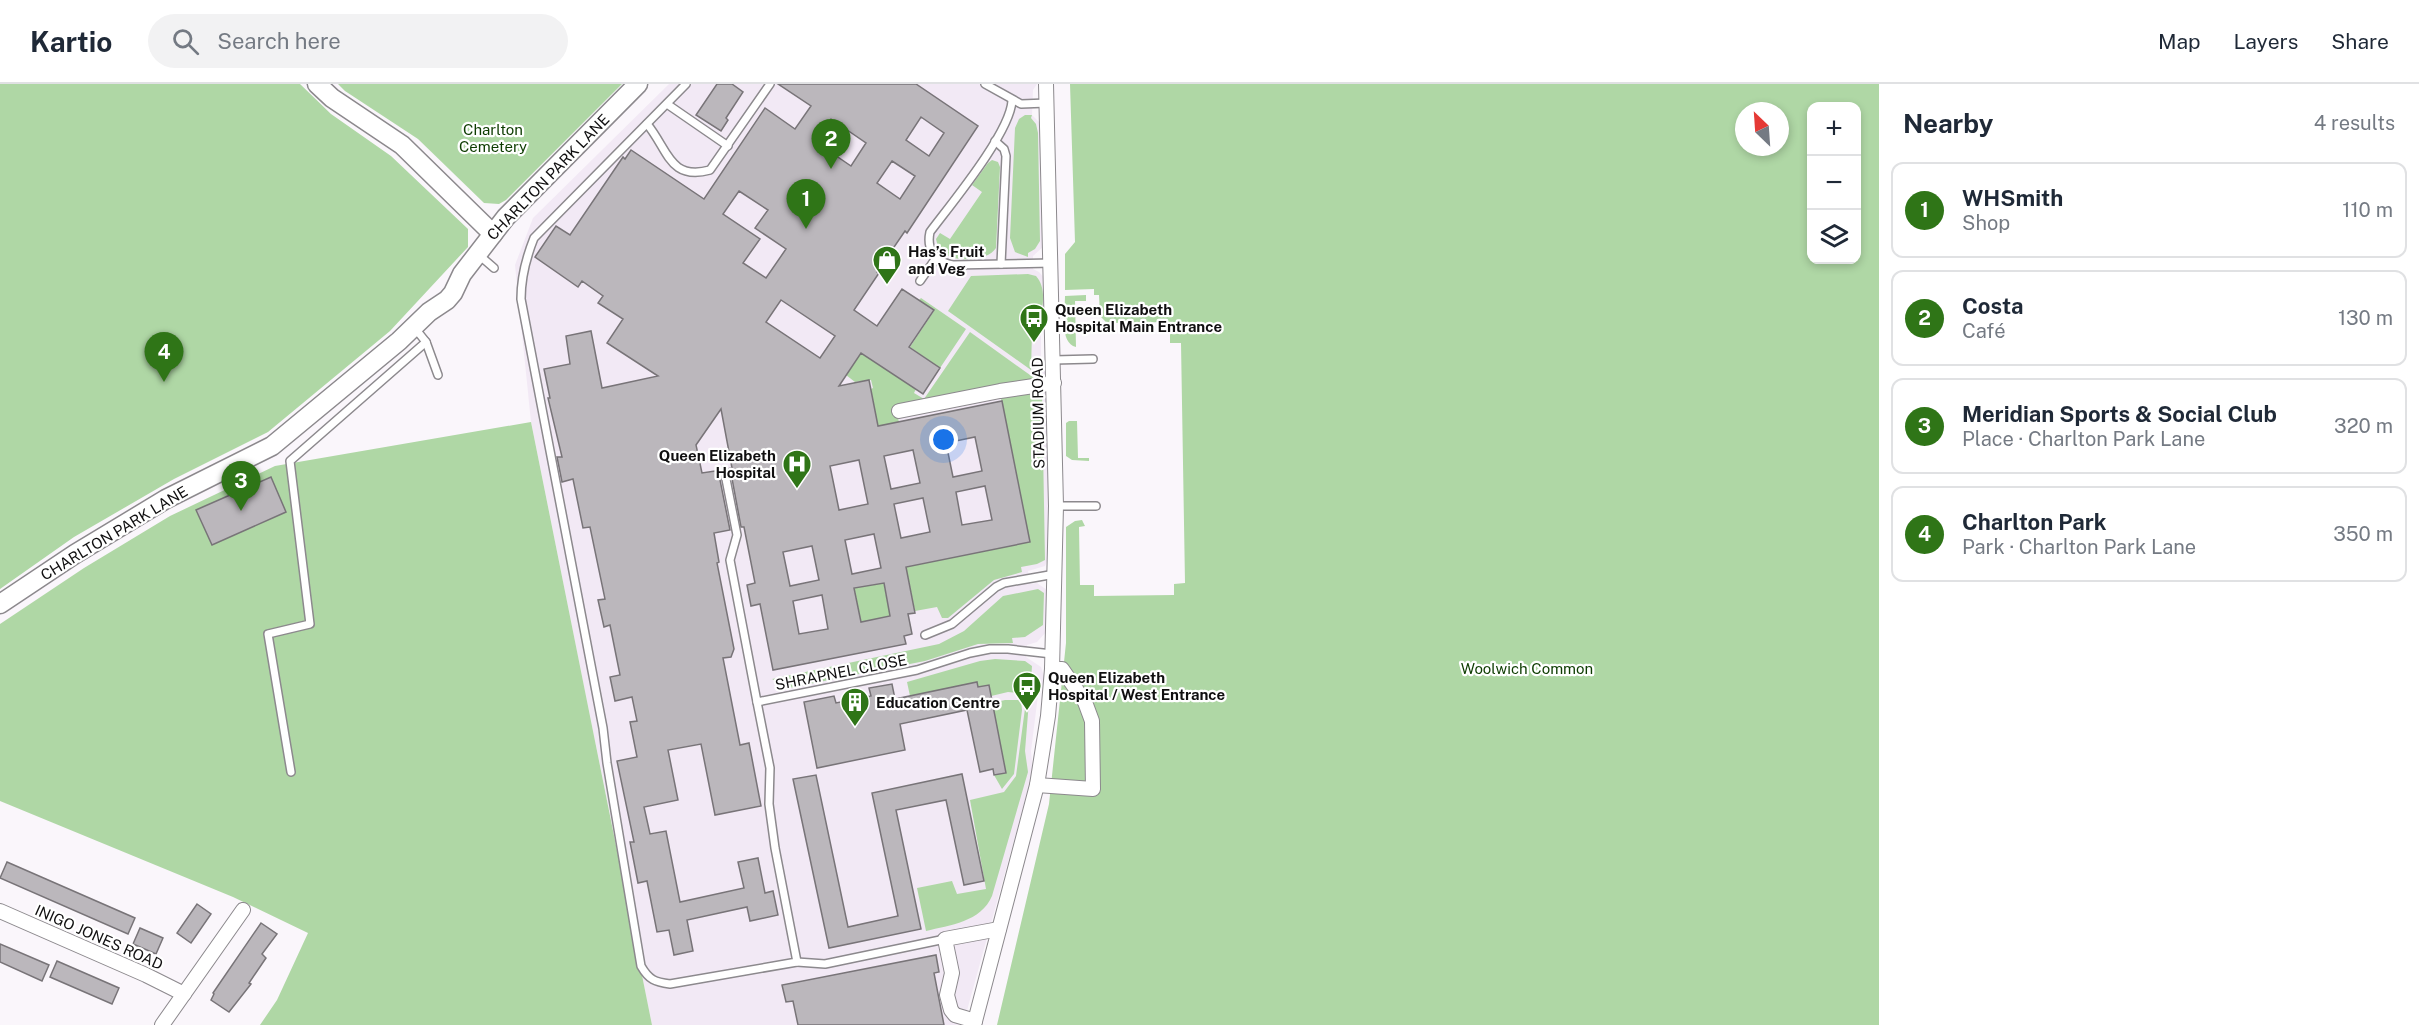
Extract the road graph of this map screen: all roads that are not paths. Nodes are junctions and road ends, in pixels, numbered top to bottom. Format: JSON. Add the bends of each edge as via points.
{"nodes":[{"id":1,"x":317,"y":84,"type":"edge"},
{"id":2,"x":638,"y":84,"type":"edge"},
{"id":3,"x":686,"y":84,"type":"edge"},
{"id":4,"x":770,"y":84,"type":"edge"},
{"id":5,"x":985,"y":84,"type":"edge"},
{"id":6,"x":1046,"y":84,"type":"edge"},
{"id":7,"x":1012,"y":101,"type":"junction"},
{"id":8,"x":1047,"y":103,"type":"junction"},
{"id":9,"x":667,"y":104,"type":"junction"},
{"id":10,"x":647,"y":124,"type":"junction"},
{"id":11,"x":995,"y":141,"type":"junction"},
{"id":12,"x":728,"y":146,"type":"junction"},
{"id":13,"x":493,"y":234,"type":"junction"},
{"id":14,"x":478,"y":253,"type":"junction"},
{"id":15,"x":936,"y":258,"type":"junction"},
{"id":16,"x":1052,"y":263,"type":"junction"},
{"id":17,"x":1001,"y":264,"type":"junction"},
{"id":18,"x":494,"y":268,"type":"dead end"},
{"id":19,"x":920,"y":281,"type":"dead end"},
{"id":20,"x":414,"y":327,"type":"junction"},
{"id":21,"x":426,"y":342,"type":"junction"},
{"id":22,"x":1094,"y":359,"type":"dead end"},
{"id":23,"x":1054,"y":360,"type":"junction"},
{"id":24,"x":438,"y":375,"type":"dead end"},
{"id":25,"x":1054,"y":383,"type":"junction"},
{"id":26,"x":899,"y":411,"type":"dead end"},
{"id":27,"x":725,"y":474,"type":"dead end"},
{"id":28,"x":1056,"y":506,"type":"junction"},
{"id":29,"x":1096,"y":506,"type":"dead end"},
{"id":30,"x":1056,"y":574,"type":"junction"},
{"id":31,"x":0,"y":604,"type":"edge"},
{"id":32,"x":925,"y":634,"type":"dead end"},
{"id":33,"x":1053,"y":654,"type":"junction"},
{"id":34,"x":1052,"y":669,"type":"junction"},
{"id":35,"x":757,"y":702,"type":"junction"},
{"id":36,"x":291,"y":772,"type":"dead end"},
{"id":37,"x":1037,"y":785,"type":"junction"},
{"id":38,"x":0,"y":910,"type":"edge"},
{"id":39,"x":243,"y":910,"type":"dead end"},
{"id":40,"x":999,"y":929,"type":"junction"},
{"id":41,"x":945,"y":939,"type":"junction"},
{"id":42,"x":797,"y":962,"type":"junction"},
{"id":43,"x":184,"y":994,"type":"junction"},
{"id":44,"x":975,"y":1023,"type":"edge"},
{"id":45,"x":162,"y":1025,"type":"edge"}],
"edges":[{"from":1,"to":13,"type":"street","via":[[402,145]]},
{"from":2,"to":13,"type":"street","name":"CHARLTON PARK LANE"},
{"from":3,"to":9,"type":"lane"},
{"from":4,"to":12,"type":"lane"},
{"from":5,"to":7,"type":"lane"},
{"from":6,"to":8,"type":"street","name":"STADIUM ROAD"},
{"from":7,"to":8,"type":"lane","via":[[1029,105]]},
{"from":7,"to":11,"type":"lane","via":[[1008,119]]},
{"from":8,"to":16,"type":"street","name":"STADIUM ROAD"},
{"from":9,"to":10,"type":"lane"},
{"from":9,"to":12,"type":"lane"},
{"from":10,"to":12,"type":"lane","via":[[676,167],[692,173],[710,170]]},
{"from":10,"to":42,"type":"lane","via":[[534,238],[521,281],[521,299],[603,728],[641,966],[655,982],[670,984]]},
{"from":11,"to":15,"type":"lane","via":[[930,232],[928,241]]},
{"from":11,"to":17,"type":"lane","via":[[1004,148],[1006,156]]},
{"from":13,"to":14,"type":"street","name":"CHARLTON PARK LANE"},
{"from":14,"to":18,"type":"lane"},
{"from":14,"to":20,"type":"street","name":"CHARLTON PARK LANE","via":[[453,293]]},
{"from":15,"to":17,"type":"lane","via":[[953,266]]},
{"from":15,"to":19,"type":"lane"},
{"from":16,"to":17,"type":"lane"},
{"from":16,"to":23,"type":"street","name":"STADIUM ROAD"},
{"from":20,"to":21,"type":"lane"},
{"from":20,"to":31,"type":"street","name":"CHARLTON PARK LANE","via":[[272,446],[166,499]]},
{"from":21,"to":24,"type":"lane"},
{"from":21,"to":36,"type":"lane","via":[[290,461],[310,624],[268,634]]},
{"from":22,"to":23,"type":"lane"},
{"from":23,"to":25,"type":"street","name":"STADIUM ROAD"},
{"from":25,"to":26,"type":"street"},
{"from":25,"to":28,"type":"street","name":"STADIUM ROAD"},
{"from":27,"to":35,"type":"lane","name":"SHRAPNEL CLOSE","via":[[737,535],[730,560]]},
{"from":28,"to":29,"type":"lane"},
{"from":28,"to":30,"type":"street","name":"STADIUM ROAD"},
{"from":30,"to":32,"type":"lane","via":[[1004,583],[952,624]]},
{"from":30,"to":33,"type":"street","name":"STADIUM ROAD"},
{"from":33,"to":34,"type":"street","name":"STADIUM ROAD"},
{"from":33,"to":35,"type":"lane","name":"SHRAPNEL CLOSE","via":[[990,649],[917,670]]},
{"from":34,"to":37,"type":"street","name":"STADIUM ROAD"},
{"from":34,"to":37,"type":"street","via":[[1062,669],[1092,721],[1093,789]]},
{"from":35,"to":42,"type":"lane","via":[[770,768],[769,804],[775,848]]},
{"from":37,"to":40,"type":"street","name":"STADIUM ROAD"},
{"from":38,"to":43,"type":"street","name":"INIGO JONES ROAD"},
{"from":39,"to":43,"type":"street"},
{"from":40,"to":41,"type":"street"},
{"from":40,"to":44,"type":"street","name":"STADIUM ROAD"},
{"from":41,"to":42,"type":"lane","via":[[825,964]]},
{"from":41,"to":44,"type":"street","name":"STADIUM ROAD","via":[[952,973],[947,995],[951,1010]]},
{"from":43,"to":45,"type":"street"}]}
